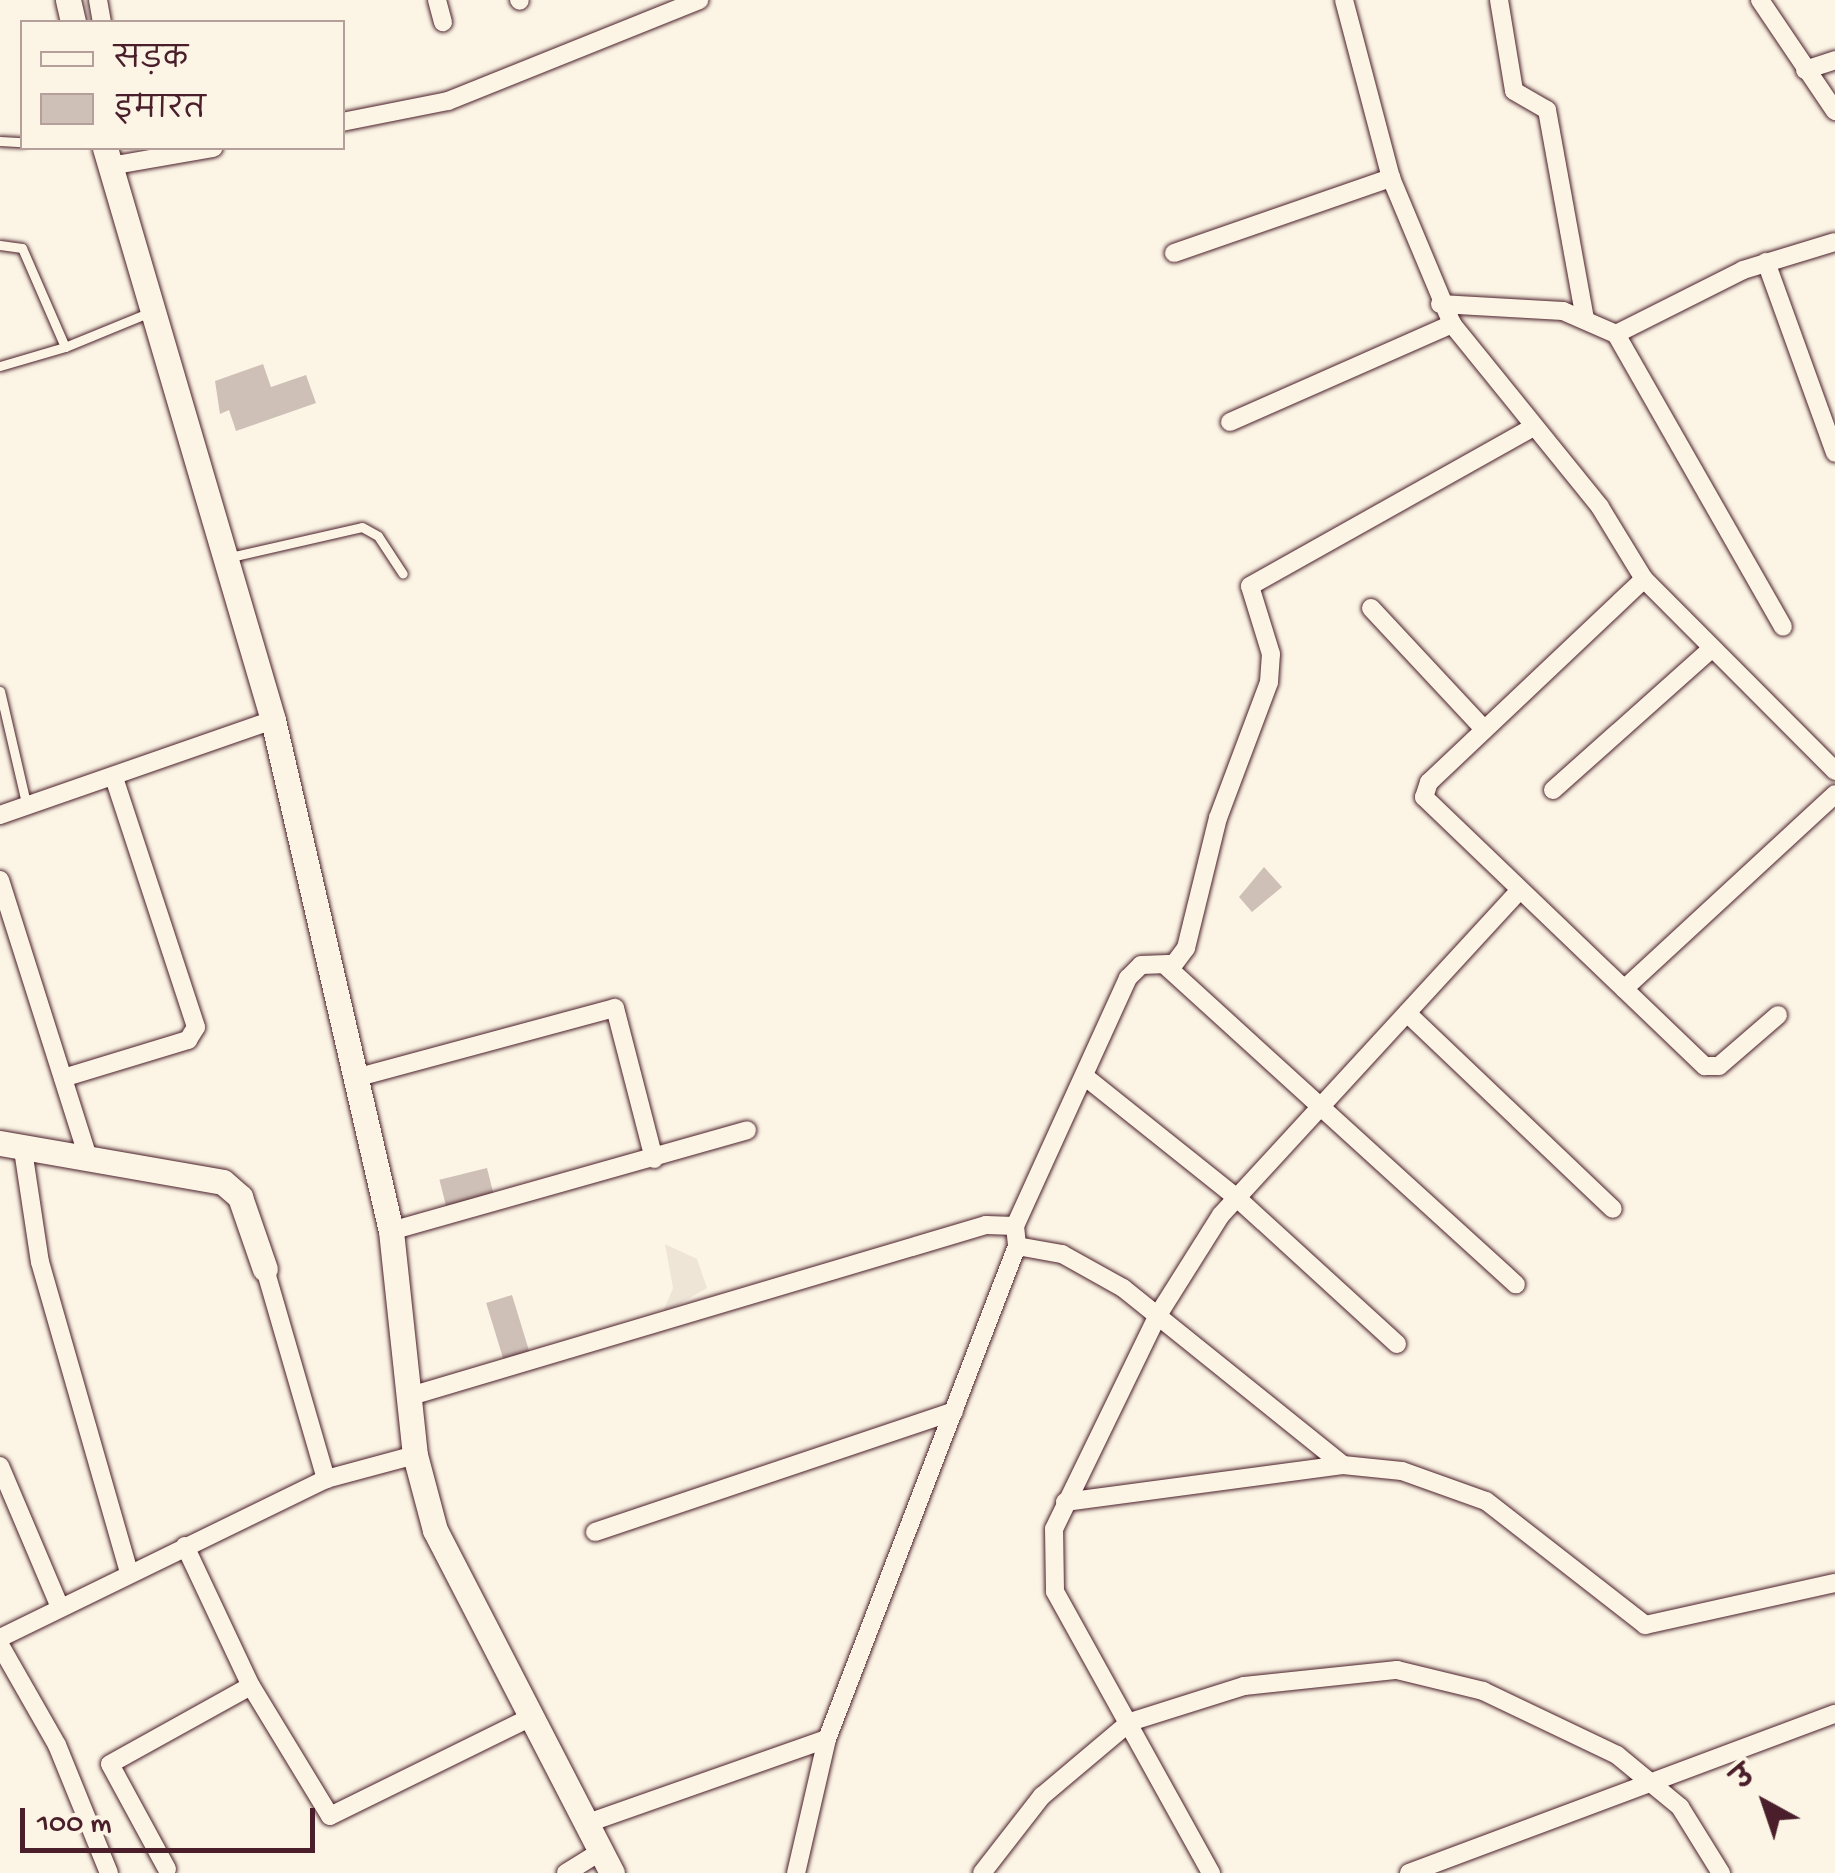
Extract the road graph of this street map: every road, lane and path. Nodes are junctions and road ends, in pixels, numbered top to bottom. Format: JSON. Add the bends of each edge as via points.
{"nodes":[{"id":1,"x":437,"y":0,"type":"edge"},
{"id":2,"x":699,"y":0,"type":"edge"},
{"id":3,"x":1344,"y":0,"type":"edge"},
{"id":4,"x":1499,"y":0,"type":"edge"},
{"id":5,"x":1760,"y":0,"type":"edge"},
{"id":6,"x":443,"y":22,"type":"dead end"},
{"id":7,"x":1835,"y":60,"type":"edge"},
{"id":8,"x":1805,"y":70,"type":"junction"},
{"id":9,"x":1835,"y":111,"type":"edge"},
{"id":10,"x":345,"y":121,"type":"edge"},
{"id":11,"x":189,"y":150,"type":"edge"},
{"id":12,"x":117,"y":156,"type":"edge"},
{"id":13,"x":1390,"y":178,"type":"junction"},
{"id":14,"x":1835,"y":242,"type":"edge"},
{"id":15,"x":0,"y":245,"type":"edge"},
{"id":16,"x":1174,"y":253,"type":"dead end"},
{"id":17,"x":1766,"y":262,"type":"junction"},
{"id":18,"x":1440,"y":304,"type":"junction"},
{"id":19,"x":148,"y":313,"type":"junction"},
{"id":20,"x":1585,"y":319,"type":"junction"},
{"id":21,"x":1452,"y":324,"type":"junction"},
{"id":22,"x":1616,"y":334,"type":"junction"},
{"id":23,"x":65,"y":347,"type":"junction"},
{"id":24,"x":0,"y":366,"type":"edge"},
{"id":25,"x":1230,"y":422,"type":"dead end"},
{"id":26,"x":1533,"y":427,"type":"junction"},
{"id":27,"x":1835,"y":453,"type":"edge"},
{"id":28,"x":224,"y":559,"type":"junction"},
{"id":29,"x":402,"y":574,"type":"dead end"},
{"id":30,"x":1644,"y":579,"type":"junction"},
{"id":31,"x":1372,"y":608,"type":"dead end"},
{"id":32,"x":1783,"y":626,"type":"dead end"},
{"id":33,"x":1710,"y":650,"type":"junction"},
{"id":34,"x":0,"y":691,"type":"edge"},
{"id":35,"x":272,"y":720,"type":"junction"},
{"id":36,"x":1484,"y":729,"type":"junction"},
{"id":37,"x":1835,"y":771,"type":"edge"},
{"id":38,"x":114,"y":780,"type":"junction"},
{"id":39,"x":1553,"y":790,"type":"dead end"},
{"id":40,"x":1835,"y":794,"type":"edge"},
{"id":41,"x":27,"y":807,"type":"junction"},
{"id":42,"x":0,"y":816,"type":"edge"},
{"id":43,"x":0,"y":880,"type":"edge"},
{"id":44,"x":1519,"y":891,"type":"junction"},
{"id":45,"x":1166,"y":966,"type":"junction"},
{"id":46,"x":1624,"y":989,"type":"junction"},
{"id":47,"x":1407,"y":1013,"type":"junction"},
{"id":48,"x":1778,"y":1016,"type":"dead end"},
{"id":49,"x":63,"y":1078,"type":"junction"},
{"id":50,"x":356,"y":1078,"type":"junction"},
{"id":51,"x":1088,"y":1079,"type":"junction"},
{"id":52,"x":1318,"y":1108,"type":"junction"},
{"id":53,"x":747,"y":1130,"type":"dead end"},
{"id":54,"x":12,"y":1146,"type":"edge"},
{"id":55,"x":87,"y":1154,"type":"junction"},
{"id":56,"x":654,"y":1158,"type":"junction"},
{"id":57,"x":1236,"y":1197,"type":"junction"},
{"id":58,"x":1613,"y":1209,"type":"dead end"},
{"id":59,"x":390,"y":1232,"type":"junction"},
{"id":60,"x":1016,"y":1236,"type":"junction"},
{"id":61,"x":265,"y":1270,"type":"joint"},
{"id":62,"x":1516,"y":1284,"type":"dead end"},
{"id":63,"x":1158,"y":1315,"type":"junction"},
{"id":64,"x":1397,"y":1344,"type":"dead end"},
{"id":65,"x":414,"y":1395,"type":"junction"},
{"id":66,"x":954,"y":1411,"type":"junction"},
{"id":67,"x":415,"y":1455,"type":"junction"},
{"id":68,"x":0,"y":1466,"type":"edge"},
{"id":69,"x":1343,"y":1466,"type":"junction"},
{"id":70,"x":326,"y":1480,"type":"junction"},
{"id":71,"x":1066,"y":1502,"type":"junction"},
{"id":72,"x":595,"y":1532,"type":"dead end"},
{"id":73,"x":184,"y":1546,"type":"junction"},
{"id":74,"x":129,"y":1572,"type":"junction"},
{"id":75,"x":1835,"y":1583,"type":"edge"},
{"id":76,"x":59,"y":1605,"type":"junction"},
{"id":77,"x":0,"y":1642,"type":"edge"},
{"id":78,"x":252,"y":1686,"type":"junction"},
{"id":79,"x":1835,"y":1714,"type":"edge"},
{"id":80,"x":527,"y":1719,"type":"junction"},
{"id":81,"x":1130,"y":1722,"type":"junction"},
{"id":82,"x":827,"y":1739,"type":"junction"},
{"id":83,"x":1654,"y":1781,"type":"junction"},
{"id":84,"x":584,"y":1824,"type":"junction"},
{"id":85,"x":606,"y":1862,"type":"edge"},
{"id":86,"x":167,"y":1870,"type":"dead end"},
{"id":87,"x":109,"y":1873,"type":"edge"},
{"id":88,"x":566,"y":1873,"type":"edge"},
{"id":89,"x":796,"y":1873,"type":"edge"},
{"id":90,"x":982,"y":1873,"type":"edge"},
{"id":91,"x":1211,"y":1873,"type":"edge"},
{"id":92,"x":1409,"y":1873,"type":"edge"},
{"id":93,"x":1721,"y":1873,"type":"edge"}],
"edges":[{"from":1,"to":6,"type":"street"},
{"from":2,"to":10,"type":"street","via":[[448,101]]},
{"from":3,"to":13,"type":"street"},
{"from":4,"to":20,"type":"street","via":[[1514,91],[1548,110]]},
{"from":5,"to":8,"type":"street"},
{"from":7,"to":8,"type":"street"},
{"from":8,"to":9,"type":"street"},
{"from":11,"to":12,"type":"street"},
{"from":12,"to":19,"type":"street"},
{"from":13,"to":16,"type":"street"},
{"from":13,"to":18,"type":"street"},
{"from":14,"to":17,"type":"street"},
{"from":15,"to":23,"type":"lane","via":[[16,243],[27,256]]},
{"from":17,"to":22,"type":"street"},
{"from":17,"to":27,"type":"street"},
{"from":18,"to":20,"type":"street"},
{"from":18,"to":21,"type":"street"},
{"from":19,"to":23,"type":"lane"},
{"from":19,"to":28,"type":"street"},
{"from":20,"to":22,"type":"street"},
{"from":21,"to":25,"type":"street"},
{"from":21,"to":26,"type":"street"},
{"from":22,"to":32,"type":"street"},
{"from":23,"to":24,"type":"lane"},
{"from":26,"to":30,"type":"street","via":[[1600,506]]},
{"from":26,"to":45,"type":"street","via":[[1250,586],[1271,654],[1269,682],[1218,818],[1186,948]]},
{"from":28,"to":29,"type":"lane","via":[[362,526],[378,536]]},
{"from":28,"to":35,"type":"street"},
{"from":30,"to":33,"type":"street"},
{"from":30,"to":36,"type":"street"},
{"from":31,"to":36,"type":"street"},
{"from":33,"to":37,"type":"street"},
{"from":33,"to":39,"type":"street"},
{"from":34,"to":41,"type":"lane"},
{"from":35,"to":38,"type":"street"},
{"from":35,"to":50,"type":"street"},
{"from":36,"to":44,"type":"street","via":[[1428,782],[1424,797]]},
{"from":38,"to":41,"type":"street"},
{"from":38,"to":49,"type":"street","via":[[196,1026],[183,1041]]},
{"from":40,"to":46,"type":"street"},
{"from":41,"to":42,"type":"street"},
{"from":43,"to":49,"type":"street"},
{"from":44,"to":46,"type":"street"},
{"from":44,"to":47,"type":"street"},
{"from":45,"to":51,"type":"street","via":[[1141,965],[1128,978]]},
{"from":45,"to":52,"type":"street"},
{"from":46,"to":48,"type":"street","via":[[1710,1068]]},
{"from":47,"to":52,"type":"street"},
{"from":47,"to":58,"type":"street"},
{"from":49,"to":55,"type":"street"},
{"from":50,"to":56,"type":"street","via":[[615,1008]]},
{"from":50,"to":59,"type":"street"},
{"from":51,"to":57,"type":"street"},
{"from":51,"to":60,"type":"street"},
{"from":52,"to":57,"type":"street"},
{"from":52,"to":62,"type":"street"},
{"from":53,"to":56,"type":"street"},
{"from":54,"to":55,"type":"street"},
{"from":54,"to":74,"type":"street"},
{"from":55,"to":61,"type":"street","via":[[232,1187]]},
{"from":56,"to":59,"type":"street"},
{"from":57,"to":63,"type":"street"},
{"from":57,"to":64,"type":"street"},
{"from":59,"to":65,"type":"street"},
{"from":60,"to":63,"type":"street","via":[[1092,1268]]},
{"from":60,"to":65,"type":"street","via":[[986,1225]]},
{"from":60,"to":66,"type":"street"},
{"from":61,"to":70,"type":"street"},
{"from":63,"to":69,"type":"street"},
{"from":63,"to":71,"type":"street"},
{"from":65,"to":67,"type":"street"},
{"from":66,"to":72,"type":"street"},
{"from":66,"to":82,"type":"street"},
{"from":67,"to":70,"type":"street"},
{"from":67,"to":80,"type":"street","via":[[435,1530]]},
{"from":68,"to":76,"type":"street"},
{"from":69,"to":71,"type":"street"},
{"from":69,"to":75,"type":"street","via":[[1462,1487],[1645,1625]]},
{"from":70,"to":73,"type":"street"},
{"from":71,"to":81,"type":"street","via":[[1050,1545],[1055,1591]]},
{"from":73,"to":74,"type":"street"},
{"from":73,"to":78,"type":"street"},
{"from":74,"to":76,"type":"street"},
{"from":76,"to":77,"type":"street"},
{"from":77,"to":87,"type":"street","via":[[57,1745]]},
{"from":78,"to":80,"type":"street","via":[[334,1818]]},
{"from":78,"to":86,"type":"street","via":[[110,1764]]},
{"from":79,"to":83,"type":"street"},
{"from":80,"to":84,"type":"street"},
{"from":81,"to":83,"type":"street","via":[[1187,1698],[1262,1682],[1397,1670],[1462,1684],[1556,1722]]},
{"from":81,"to":90,"type":"street","via":[[1042,1796]]},
{"from":81,"to":91,"type":"street"},
{"from":82,"to":84,"type":"street"},
{"from":82,"to":89,"type":"street"},
{"from":83,"to":92,"type":"street"},
{"from":83,"to":93,"type":"street","via":[[1680,1807]]},
{"from":84,"to":85,"type":"street"},
{"from":85,"to":88,"type":"street"}]}
